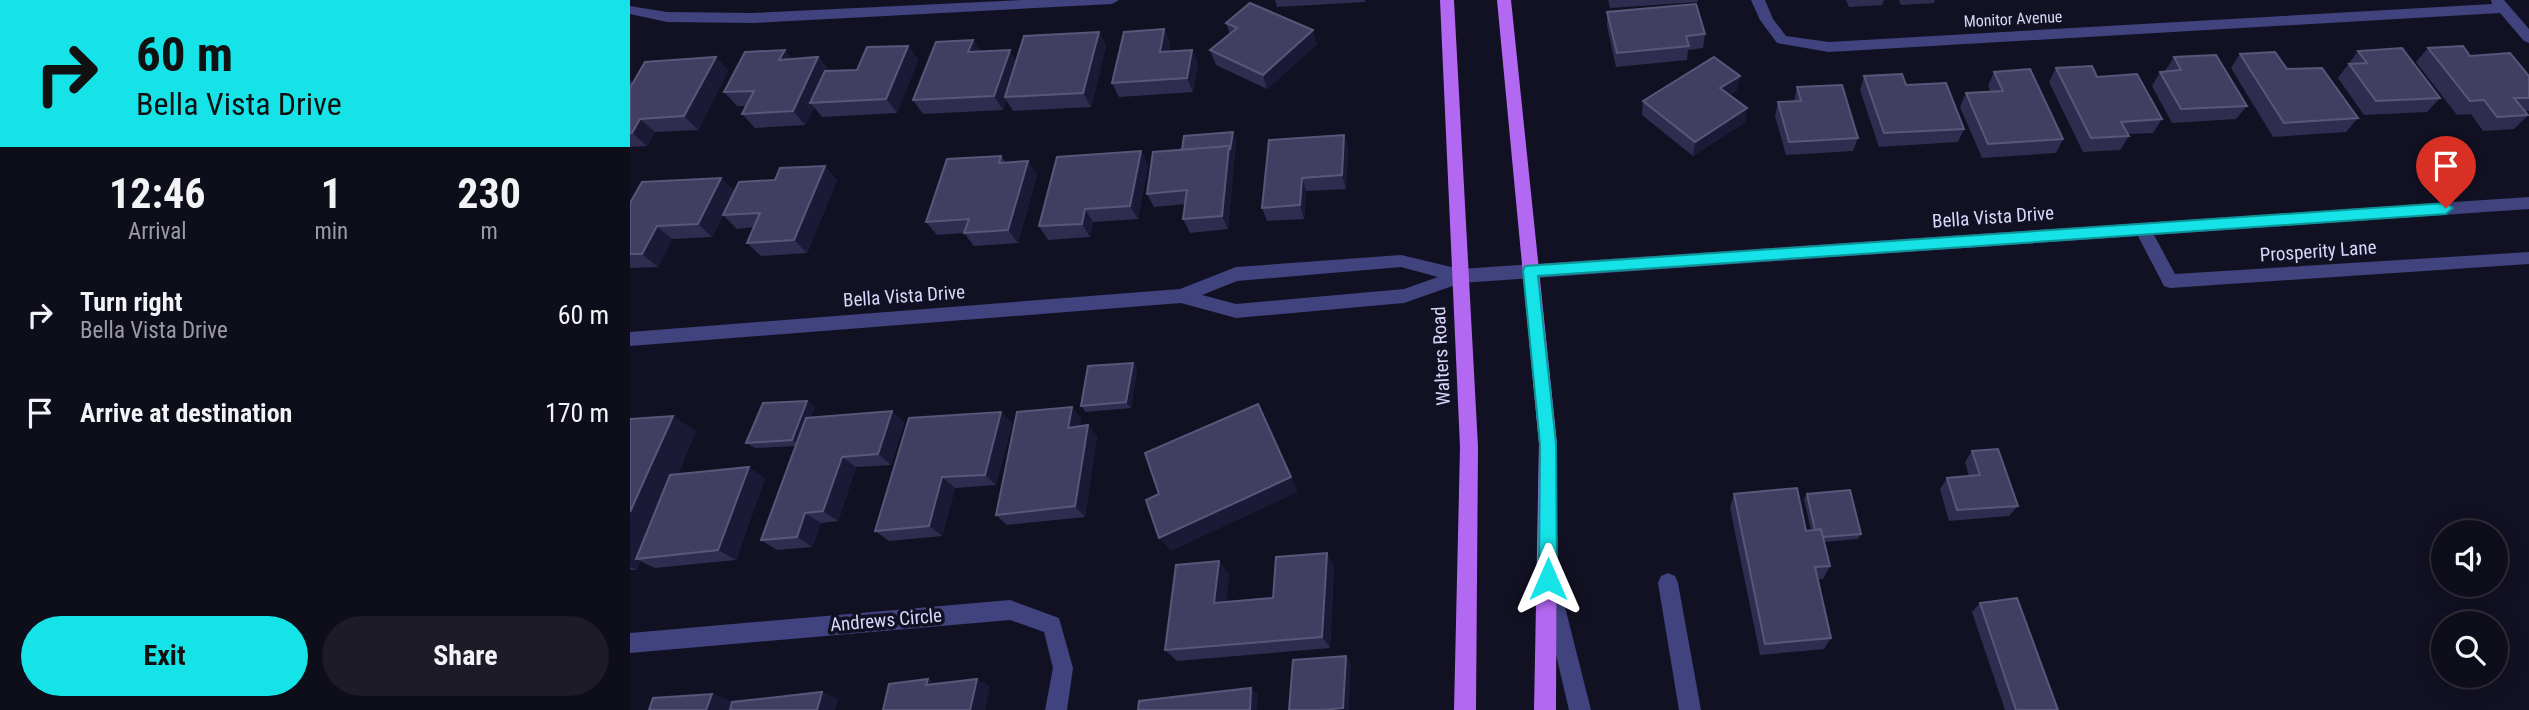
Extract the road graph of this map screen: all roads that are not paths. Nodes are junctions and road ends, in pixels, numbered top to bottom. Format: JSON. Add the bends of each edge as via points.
{"nodes":[{"id":1,"x":1112,"y":0,"type":"edge"},
{"id":2,"x":1447,"y":0,"type":"edge"},
{"id":3,"x":1504,"y":0,"type":"edge"},
{"id":4,"x":1758,"y":0,"type":"edge"},
{"id":5,"x":2500,"y":4,"type":"edge"},
{"id":6,"x":630,"y":10,"type":"edge"},
{"id":7,"x":2529,"y":38,"type":"edge"},
{"id":8,"x":2529,"y":203,"type":"edge"},
{"id":9,"x":2142,"y":229,"type":"junction"},
{"id":10,"x":2529,"y":258,"type":"edge"},
{"id":11,"x":1530,"y":271,"type":"junction"},
{"id":12,"x":1460,"y":276,"type":"junction"},
{"id":13,"x":1181,"y":296,"type":"junction"},
{"id":14,"x":630,"y":339,"type":"edge"},
{"id":15,"x":1548,"y":579,"type":"junction"},
{"id":16,"x":1668,"y":583,"type":"dead end"},
{"id":17,"x":630,"y":643,"type":"edge"},
{"id":18,"x":1056,"y":710,"type":"edge"},
{"id":19,"x":1465,"y":710,"type":"edge"},
{"id":20,"x":1545,"y":710,"type":"edge"},
{"id":21,"x":1580,"y":710,"type":"edge"},
{"id":22,"x":1690,"y":710,"type":"edge"}],
"edges":[{"from":1,"to":6,"type":"street","via":[[753,19]]},
{"from":2,"to":12,"type":"main road","name":"Walters Road"},
{"from":3,"to":11,"type":"main road"},
{"from":4,"to":5,"type":"street","name":"Monitor Avenue","via":[[1782,40],[1829,47]]},
{"from":5,"to":7,"type":"street"},
{"from":8,"to":9,"type":"street","name":"Bella Vista Drive"},
{"from":9,"to":10,"type":"street","name":"Prosperity Lane","via":[[2170,281]]},
{"from":9,"to":11,"type":"street","name":"Bella Vista Drive"},
{"from":11,"to":12,"type":"street","name":"Bella Vista Drive"},
{"from":11,"to":15,"type":"main road","via":[[1548,444]]},
{"from":12,"to":13,"type":"street","name":"Bella Vista Drive","via":[[1404,296],[1236,311]]},
{"from":12,"to":13,"type":"street","name":"Bella Vista Drive","via":[[1401,261],[1236,274]]},
{"from":12,"to":19,"type":"main road","name":"Walters Road","via":[[1469,447]]},
{"from":13,"to":14,"type":"street","name":"Bella Vista Drive"},
{"from":15,"to":20,"type":"main road"},
{"from":15,"to":21,"type":"street"},
{"from":16,"to":22,"type":"street"},
{"from":17,"to":18,"type":"street","name":"Andrews Circle","via":[[1010,610],[1052,625],[1063,668]]}]}
